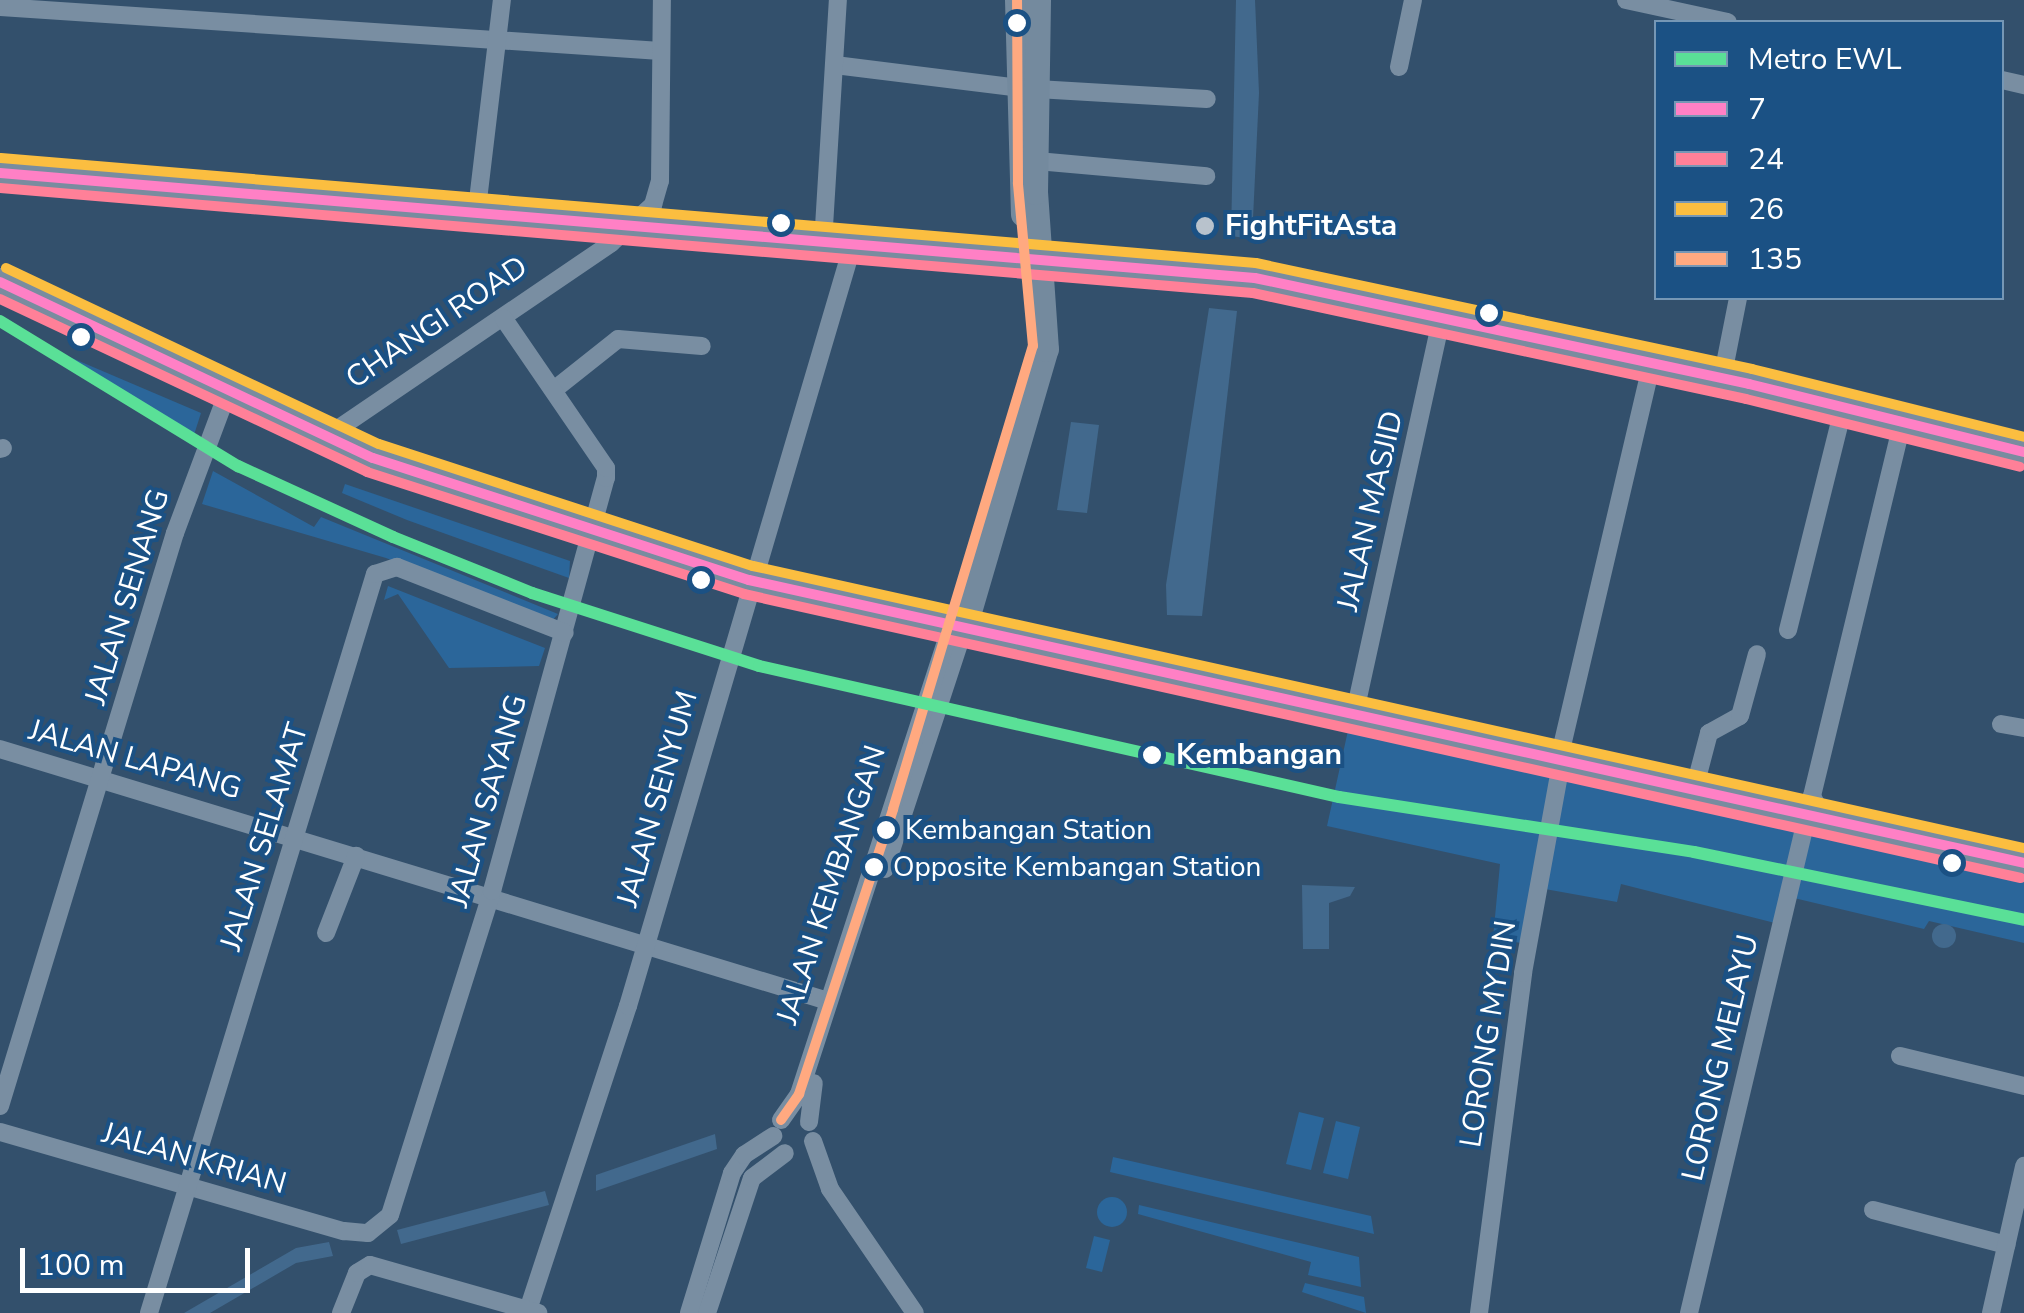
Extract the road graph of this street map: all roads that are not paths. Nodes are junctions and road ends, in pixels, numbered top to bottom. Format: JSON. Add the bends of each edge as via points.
{"nodes":[{"id":1,"x":502,"y":0,"type":"edge"},
{"id":2,"x":662,"y":0,"type":"edge"},
{"id":3,"x":838,"y":0,"type":"edge"},
{"id":4,"x":1017,"y":0,"type":"edge"},
{"id":5,"x":1038,"y":0,"type":"edge"},
{"id":6,"x":1413,"y":0,"type":"edge"},
{"id":7,"x":1626,"y":0,"type":"edge"},
{"id":8,"x":0,"y":6,"type":"edge"},
{"id":9,"x":1719,"y":20,"type":"edge"},
{"id":10,"x":497,"y":44,"type":"junction"},
{"id":11,"x":661,"y":51,"type":"junction"},
{"id":12,"x":835,"y":65,"type":"junction"},
{"id":13,"x":1398,"y":67,"type":"dead end"},
{"id":14,"x":1028,"y":88,"type":"junction"},
{"id":15,"x":1207,"y":99,"type":"dead end"},
{"id":16,"x":1037,"y":161,"type":"junction"},
{"id":17,"x":13,"y":175,"type":"edge"},
{"id":18,"x":1206,"y":176,"type":"dead end"},
{"id":19,"x":0,"y":188,"type":"edge"},
{"id":20,"x":476,"y":217,"type":"junction"},
{"id":21,"x":632,"y":227,"type":"junction"},
{"id":22,"x":823,"y":242,"type":"junction"},
{"id":23,"x":853,"y":244,"type":"junction"},
{"id":24,"x":1035,"y":262,"type":"junction"},
{"id":25,"x":1,"y":282,"type":"edge"},
{"id":26,"x":1738,"y":300,"type":"edge"},
{"id":27,"x":504,"y":319,"type":"junction"},
{"id":28,"x":1442,"y":319,"type":"junction"},
{"id":29,"x":702,"y":346,"type":"dead end"},
{"id":30,"x":1652,"y":363,"type":"junction"},
{"id":31,"x":1722,"y":380,"type":"junction"},
{"id":32,"x":555,"y":389,"type":"junction"},
{"id":33,"x":227,"y":394,"type":"junction"},
{"id":34,"x":1843,"y":410,"type":"junction"},
{"id":35,"x":1902,"y":424,"type":"junction"},
{"id":36,"x":326,"y":436,"type":"junction"},
{"id":37,"x":2024,"y":452,"type":"edge"},
{"id":38,"x":590,"y":532,"type":"junction"},
{"id":39,"x":750,"y":580,"type":"junction"},
{"id":40,"x":956,"y":630,"type":"junction"},
{"id":41,"x":1788,"y":630,"type":"dead end"},
{"id":42,"x":565,"y":633,"type":"junction"},
{"id":43,"x":1757,"y":654,"type":"dead end"},
{"id":44,"x":1354,"y":716,"type":"junction"},
{"id":45,"x":2001,"y":724,"type":"dead end"},
{"id":46,"x":2024,"y":728,"type":"edge"},
{"id":47,"x":0,"y":749,"type":"edge"},
{"id":48,"x":1562,"y":755,"type":"junction"},
{"id":49,"x":101,"y":779,"type":"junction"},
{"id":50,"x":1694,"y":790,"type":"junction"},
{"id":51,"x":1816,"y":818,"type":"junction"},
{"id":52,"x":294,"y":836,"type":"junction"},
{"id":53,"x":356,"y":856,"type":"junction"},
{"id":54,"x":2024,"y":862,"type":"edge"},
{"id":55,"x":490,"y":899,"type":"junction"},
{"id":56,"x":326,"y":933,"type":"dead end"},
{"id":57,"x":645,"y":947,"type":"junction"},
{"id":58,"x":828,"y":1001,"type":"junction"},
{"id":59,"x":1900,"y":1056,"type":"dead end"},
{"id":60,"x":2024,"y":1086,"type":"edge"},
{"id":61,"x":0,"y":1106,"type":"edge"},
{"id":62,"x":777,"y":1128,"type":"junction"},
{"id":63,"x":0,"y":1132,"type":"edge"},
{"id":64,"x":811,"y":1132,"type":"junction"},
{"id":65,"x":791,"y":1154,"type":"junction"},
{"id":66,"x":2024,"y":1166,"type":"edge"},
{"id":67,"x":186,"y":1184,"type":"junction"},
{"id":68,"x":830,"y":1188,"type":"junction"},
{"id":69,"x":1873,"y":1210,"type":"dead end"},
{"id":70,"x":374,"y":1231,"type":"joint"},
{"id":71,"x":2006,"y":1245,"type":"junction"},
{"id":72,"x":534,"y":1311,"type":"edge"},
{"id":73,"x":912,"y":1312,"type":"edge"},
{"id":74,"x":149,"y":1313,"type":"edge"},
{"id":75,"x":341,"y":1313,"type":"edge"},
{"id":76,"x":689,"y":1313,"type":"edge"},
{"id":77,"x":706,"y":1313,"type":"edge"},
{"id":78,"x":1479,"y":1313,"type":"edge"},
{"id":79,"x":1689,"y":1313,"type":"edge"},
{"id":80,"x":1992,"y":1313,"type":"edge"}],
"edges":[{"from":1,"to":10,"type":"street"},
{"from":2,"to":11,"type":"street"},
{"from":3,"to":12,"type":"street"},
{"from":4,"to":14,"type":"street"},
{"from":5,"to":14,"type":"street"},
{"from":6,"to":13,"type":"street"},
{"from":7,"to":9,"type":"street"},
{"from":8,"to":10,"type":"street"},
{"from":10,"to":11,"type":"street"},
{"from":10,"to":20,"type":"street"},
{"from":11,"to":21,"type":"street","via":[[660,182],[653,205]]},
{"from":12,"to":14,"type":"street"},
{"from":12,"to":22,"type":"street"},
{"from":14,"to":15,"type":"street"},
{"from":14,"to":16,"type":"street"},
{"from":14,"to":24,"type":"street","via":[[1018,183]]},
{"from":16,"to":18,"type":"street"},
{"from":16,"to":24,"type":"street"},
{"from":17,"to":19,"type":"main road"},
{"from":17,"to":20,"type":"main road","name":"CHANGI ROAD"},
{"from":20,"to":21,"type":"main road","name":"CHANGI ROAD"},
{"from":21,"to":22,"type":"main road","name":"CHANGI ROAD"},
{"from":21,"to":27,"type":"street","name":"CHANGI ROAD"},
{"from":22,"to":23,"type":"main road","name":"CHANGI ROAD"},
{"from":23,"to":24,"type":"main road","name":"CHANGI ROAD"},
{"from":23,"to":39,"type":"street","name":"JALAN SENYUM"},
{"from":24,"to":28,"type":"main road","name":"CHANGI ROAD","via":[[1255,278]]},
{"from":24,"to":40,"type":"street","name":"JALAN KEMBANGAN","via":[[1046,350]]},
{"from":25,"to":33,"type":"main road"},
{"from":26,"to":31,"type":"street"},
{"from":27,"to":32,"type":"street","name":"JALAN SAYANG"},
{"from":27,"to":36,"type":"street","name":"CHANGI ROAD"},
{"from":28,"to":30,"type":"main road","name":"CHANGI ROAD"},
{"from":28,"to":44,"type":"street","name":"JALAN MASJID"},
{"from":29,"to":32,"type":"street","via":[[618,339]]},
{"from":30,"to":31,"type":"main road","name":"CHANGI ROAD"},
{"from":30,"to":48,"type":"street","name":"LORONG MYDIN"},
{"from":31,"to":34,"type":"main road","name":"CHANGI ROAD"},
{"from":32,"to":38,"type":"street","name":"JALAN SAYANG","via":[[606,468]]},
{"from":33,"to":36,"type":"main road"},
{"from":33,"to":49,"type":"street","name":"JALAN SENANG","via":[[175,533]]},
{"from":34,"to":35,"type":"main road","name":"CHANGI ROAD"},
{"from":34,"to":41,"type":"street"},
{"from":35,"to":37,"type":"main road","name":"CHANGI ROAD"},
{"from":35,"to":51,"type":"street","name":"LORONG MELAYU","via":[[1812,796]]},
{"from":36,"to":38,"type":"main road"},
{"from":38,"to":39,"type":"main road"},
{"from":38,"to":42,"type":"street","name":"JALAN SAYANG"},
{"from":39,"to":40,"type":"main road"},
{"from":39,"to":57,"type":"street","name":"JALAN SENYUM"},
{"from":40,"to":44,"type":"main road"},
{"from":40,"to":58,"type":"street","name":"JALAN KEMBANGAN"},
{"from":40,"to":64,"type":"street","name":"JALAN KEMBANGAN","via":[[806,1110]]},
{"from":42,"to":52,"type":"street","name":"JALAN SELAMAT","via":[[384,566],[369,588]]},
{"from":42,"to":55,"type":"street","name":"JALAN SAYANG"},
{"from":43,"to":50,"type":"street","via":[[1744,709],[1709,733]]},
{"from":44,"to":48,"type":"main road"},
{"from":45,"to":46,"type":"street"},
{"from":47,"to":49,"type":"street","name":"JALAN LAPANG"},
{"from":48,"to":50,"type":"main road"},
{"from":48,"to":78,"type":"street","name":"LORONG MYDIN","via":[[1523,973]]},
{"from":49,"to":52,"type":"street","name":"JALAN LAPANG"},
{"from":49,"to":61,"type":"street","name":"JALAN SENANG"},
{"from":50,"to":51,"type":"main road"},
{"from":51,"to":54,"type":"main road"},
{"from":51,"to":79,"type":"street","name":"LORONG MELAYU"},
{"from":52,"to":53,"type":"street","name":"JALAN LAPANG"},
{"from":52,"to":67,"type":"street","name":"JALAN SELAMAT"},
{"from":53,"to":55,"type":"street","name":"JALAN LAPANG"},
{"from":53,"to":56,"type":"street"},
{"from":55,"to":57,"type":"street","name":"JALAN LAPANG"},
{"from":55,"to":70,"type":"street","name":"JALAN SAYANG","via":[[394,1203]]},
{"from":57,"to":58,"type":"street","name":"JALAN LAPANG"},
{"from":57,"to":72,"type":"street","name":"JALAN SENYUM"},
{"from":58,"to":62,"type":"street","name":"JALAN KEMBANGAN","via":[[799,1094]]},
{"from":59,"to":60,"type":"street"},
{"from":62,"to":64,"type":"street","via":[[798,1116]]},
{"from":62,"to":65,"type":"street"},
{"from":62,"to":76,"type":"street","name":"JALAN KEMBANGAN","via":[[732,1174]]},
{"from":63,"to":67,"type":"street","name":"JALAN KRIAN"},
{"from":64,"to":65,"type":"street"},
{"from":64,"to":68,"type":"street"},
{"from":65,"to":68,"type":"street"},
{"from":65,"to":77,"type":"street","via":[[752,1178]]},
{"from":66,"to":71,"type":"street"},
{"from":67,"to":70,"type":"street","name":"JALAN KRIAN","via":[[344,1232]]},
{"from":67,"to":74,"type":"street","name":"JALAN SELAMAT"},
{"from":68,"to":73,"type":"street"},
{"from":69,"to":71,"type":"street"},
{"from":71,"to":80,"type":"street"},
{"from":72,"to":75,"type":"street","name":"JALAN SENYUM","via":[[370,1265],[356,1273]]}]}
